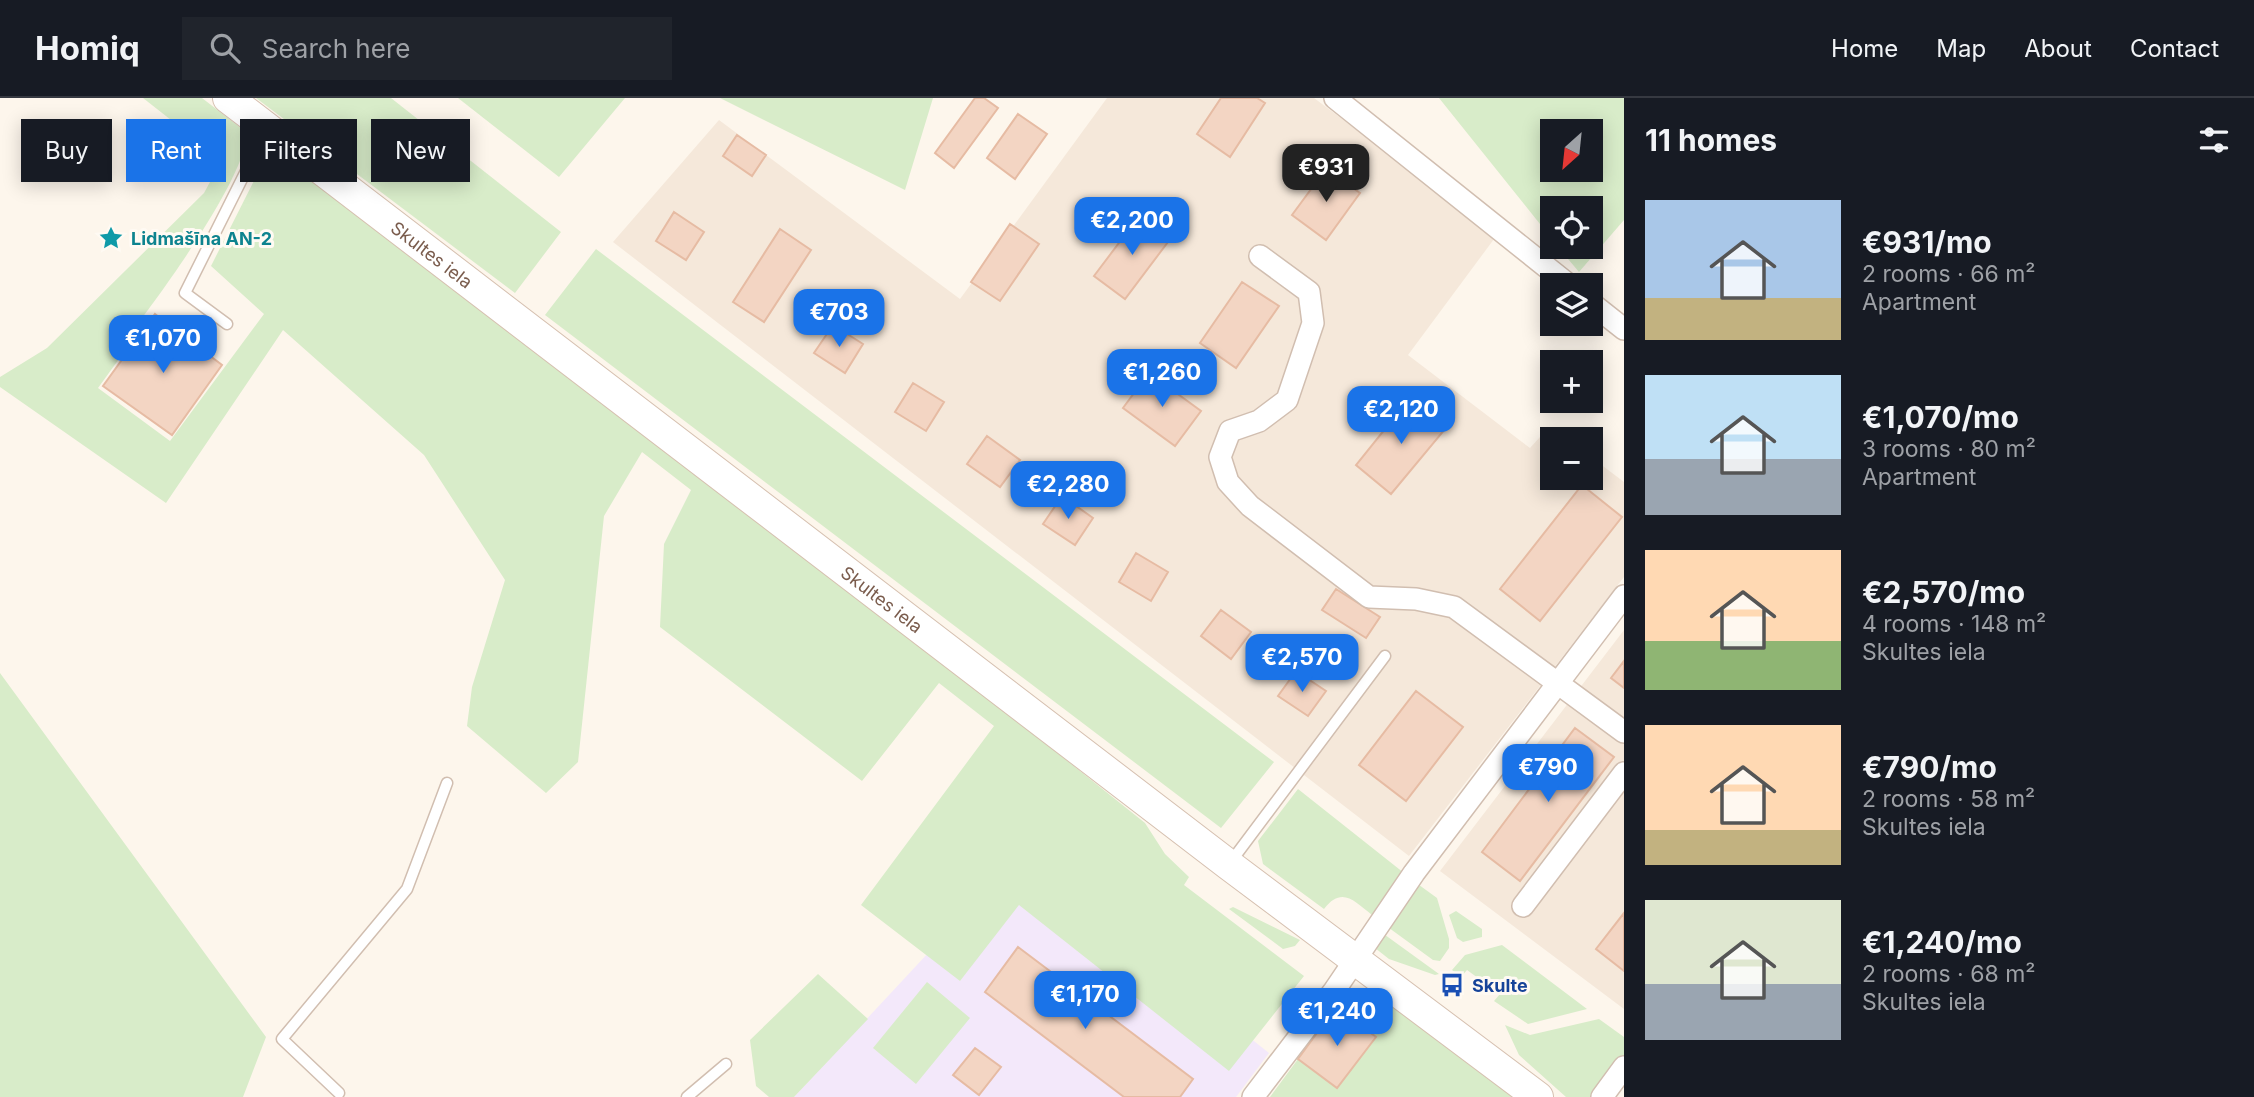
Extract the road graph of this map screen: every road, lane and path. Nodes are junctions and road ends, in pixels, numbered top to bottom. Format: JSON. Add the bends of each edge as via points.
{"nodes":[{"id":1,"x":228,"y":98,"type":"edge"},
{"id":2,"x":1335,"y":98,"type":"edge"},
{"id":3,"x":255,"y":119,"type":"edge"},
{"id":4,"x":240,"y":182,"type":"edge"},
{"id":5,"x":337,"y":182,"type":"edge"},
{"id":6,"x":1260,"y":257,"type":"dead end"},
{"id":7,"x":1554,"y":273,"type":"edge"},
{"id":8,"x":1603,"y":312,"type":"edge"},
{"id":9,"x":227,"y":324,"type":"dead end"},
{"id":10,"x":1624,"y":329,"type":"edge"},
{"id":11,"x":1624,"y":596,"type":"edge"},
{"id":12,"x":1385,"y":656,"type":"dead end"},
{"id":13,"x":1558,"y":682,"type":"junction"},
{"id":14,"x":1624,"y":732,"type":"edge"},
{"id":15,"x":1624,"y":773,"type":"edge"},
{"id":16,"x":447,"y":783,"type":"dead end"},
{"id":17,"x":1229,"y":865,"type":"junction"},
{"id":18,"x":1523,"y":906,"type":"dead end"},
{"id":19,"x":1356,"y":959,"type":"junction"},
{"id":20,"x":726,"y":1064,"type":"dead end"},
{"id":21,"x":1624,"y":1067,"type":"edge"},
{"id":22,"x":339,"y":1093,"type":"dead end"},
{"id":23,"x":687,"y":1097,"type":"edge"},
{"id":24,"x":1253,"y":1097,"type":"edge"},
{"id":25,"x":1538,"y":1097,"type":"edge"},
{"id":26,"x":1602,"y":1097,"type":"edge"}],
"edges":[{"from":1,"to":3,"type":"main road","name":"Skultes iela"},
{"from":2,"to":7,"type":"street"},
{"from":4,"to":9,"type":"lane","via":[[185,293]]},
{"from":5,"to":17,"type":"main road","name":"Skultes iela"},
{"from":6,"to":13,"type":"street","via":[[1309,292],[1313,323],[1287,400],[1259,421],[1230,431],[1220,457],[1228,482],[1250,506],[1369,597],[1416,599],[1454,607]]},
{"from":8,"to":10,"type":"street"},
{"from":11,"to":13,"type":"street"},
{"from":12,"to":17,"type":"lane"},
{"from":13,"to":14,"type":"street"},
{"from":13,"to":19,"type":"street","via":[[1414,873]]},
{"from":15,"to":18,"type":"street"},
{"from":16,"to":22,"type":"lane","via":[[407,889],[282,1039]]},
{"from":17,"to":19,"type":"main road","name":"Skultes iela"},
{"from":19,"to":24,"type":"street"},
{"from":19,"to":25,"type":"main road","name":"Skultes iela"},
{"from":20,"to":23,"type":"lane"},
{"from":21,"to":26,"type":"street"}]}
